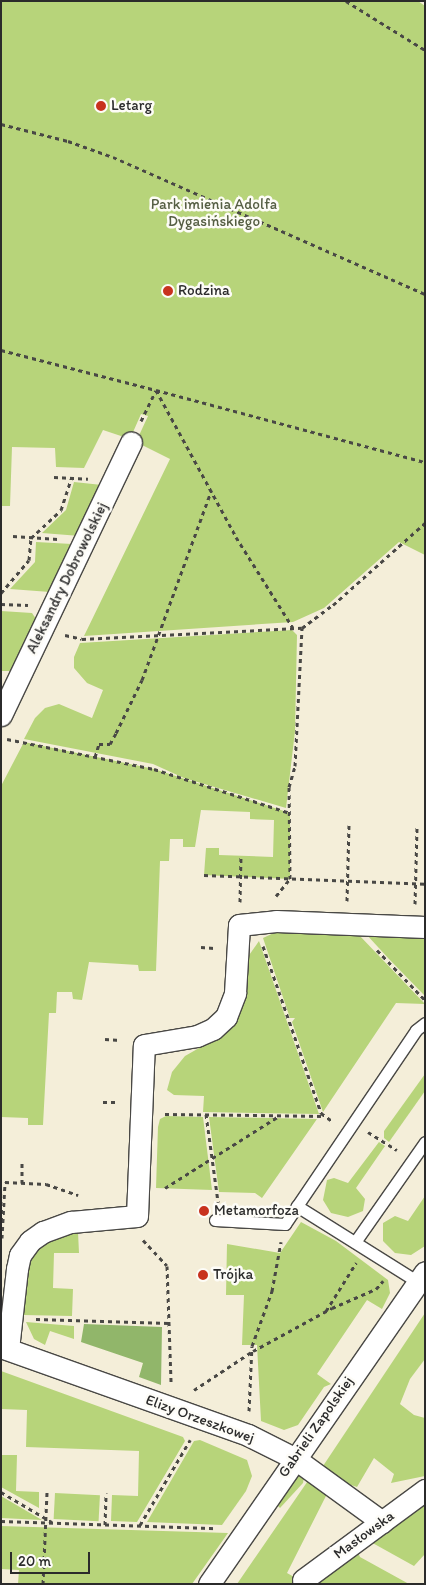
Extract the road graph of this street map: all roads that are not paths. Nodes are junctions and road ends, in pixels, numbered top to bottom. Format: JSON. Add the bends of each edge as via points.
{"nodes":[{"id":1,"x":131,"y":442,"type":"road end"},
{"id":2,"x":1,"y":714,"type":"edge"},
{"id":3,"x":420,"y":927,"type":"edge"},
{"id":4,"x":425,"y":1023,"type":"edge"},
{"id":5,"x":425,"y":1142,"type":"edge"},
{"id":6,"x":298,"y":1206,"type":"junction"},
{"id":7,"x":218,"y":1220,"type":"road end"},
{"id":8,"x":360,"y":1245,"type":"junction"},
{"id":9,"x":421,"y":1277,"type":"edge"},
{"id":10,"x":5,"y":1348,"type":"edge"},
{"id":11,"x":294,"y":1458,"type":"junction"},
{"id":12,"x":425,"y":1490,"type":"edge"},
{"id":13,"x":382,"y":1522,"type":"junction"},
{"id":14,"x":302,"y":1580,"type":"dead end"},
{"id":15,"x":209,"y":1584,"type":"edge"}],
"edges":[{"from":1,"to":2,"type":"street","name":"Aleksandry Dobrowolskiej"},
{"from":3,"to":10,"type":"street","via":[[276,921],[247,925],[235,993],[230,1010],[220,1024],[206,1033],[144,1045],[137,1216],[71,1222],[43,1232],[30,1241],[20,1255]]},
{"from":4,"to":6,"type":"lane","via":[[416,1030]]},
{"from":5,"to":8,"type":"lane"},
{"from":6,"to":7,"type":"lane","via":[[285,1224]]},
{"from":6,"to":8,"type":"lane"},
{"from":8,"to":9,"type":"lane","via":[[394,1267]]},
{"from":9,"to":11,"type":"street","name":"Gabrieli Zapolskiej"},
{"from":10,"to":11,"type":"street","name":"Elizy Orzeszkowej","via":[[248,1435]]},
{"from":11,"to":13,"type":"street","name":"Elizy Orzeszkowej"},
{"from":11,"to":15,"type":"street","name":"Gabrieli Zapolskiej"},
{"from":12,"to":13,"type":"street","name":"Masłowska"},
{"from":13,"to":14,"type":"street","name":"Masłowska"}]}
